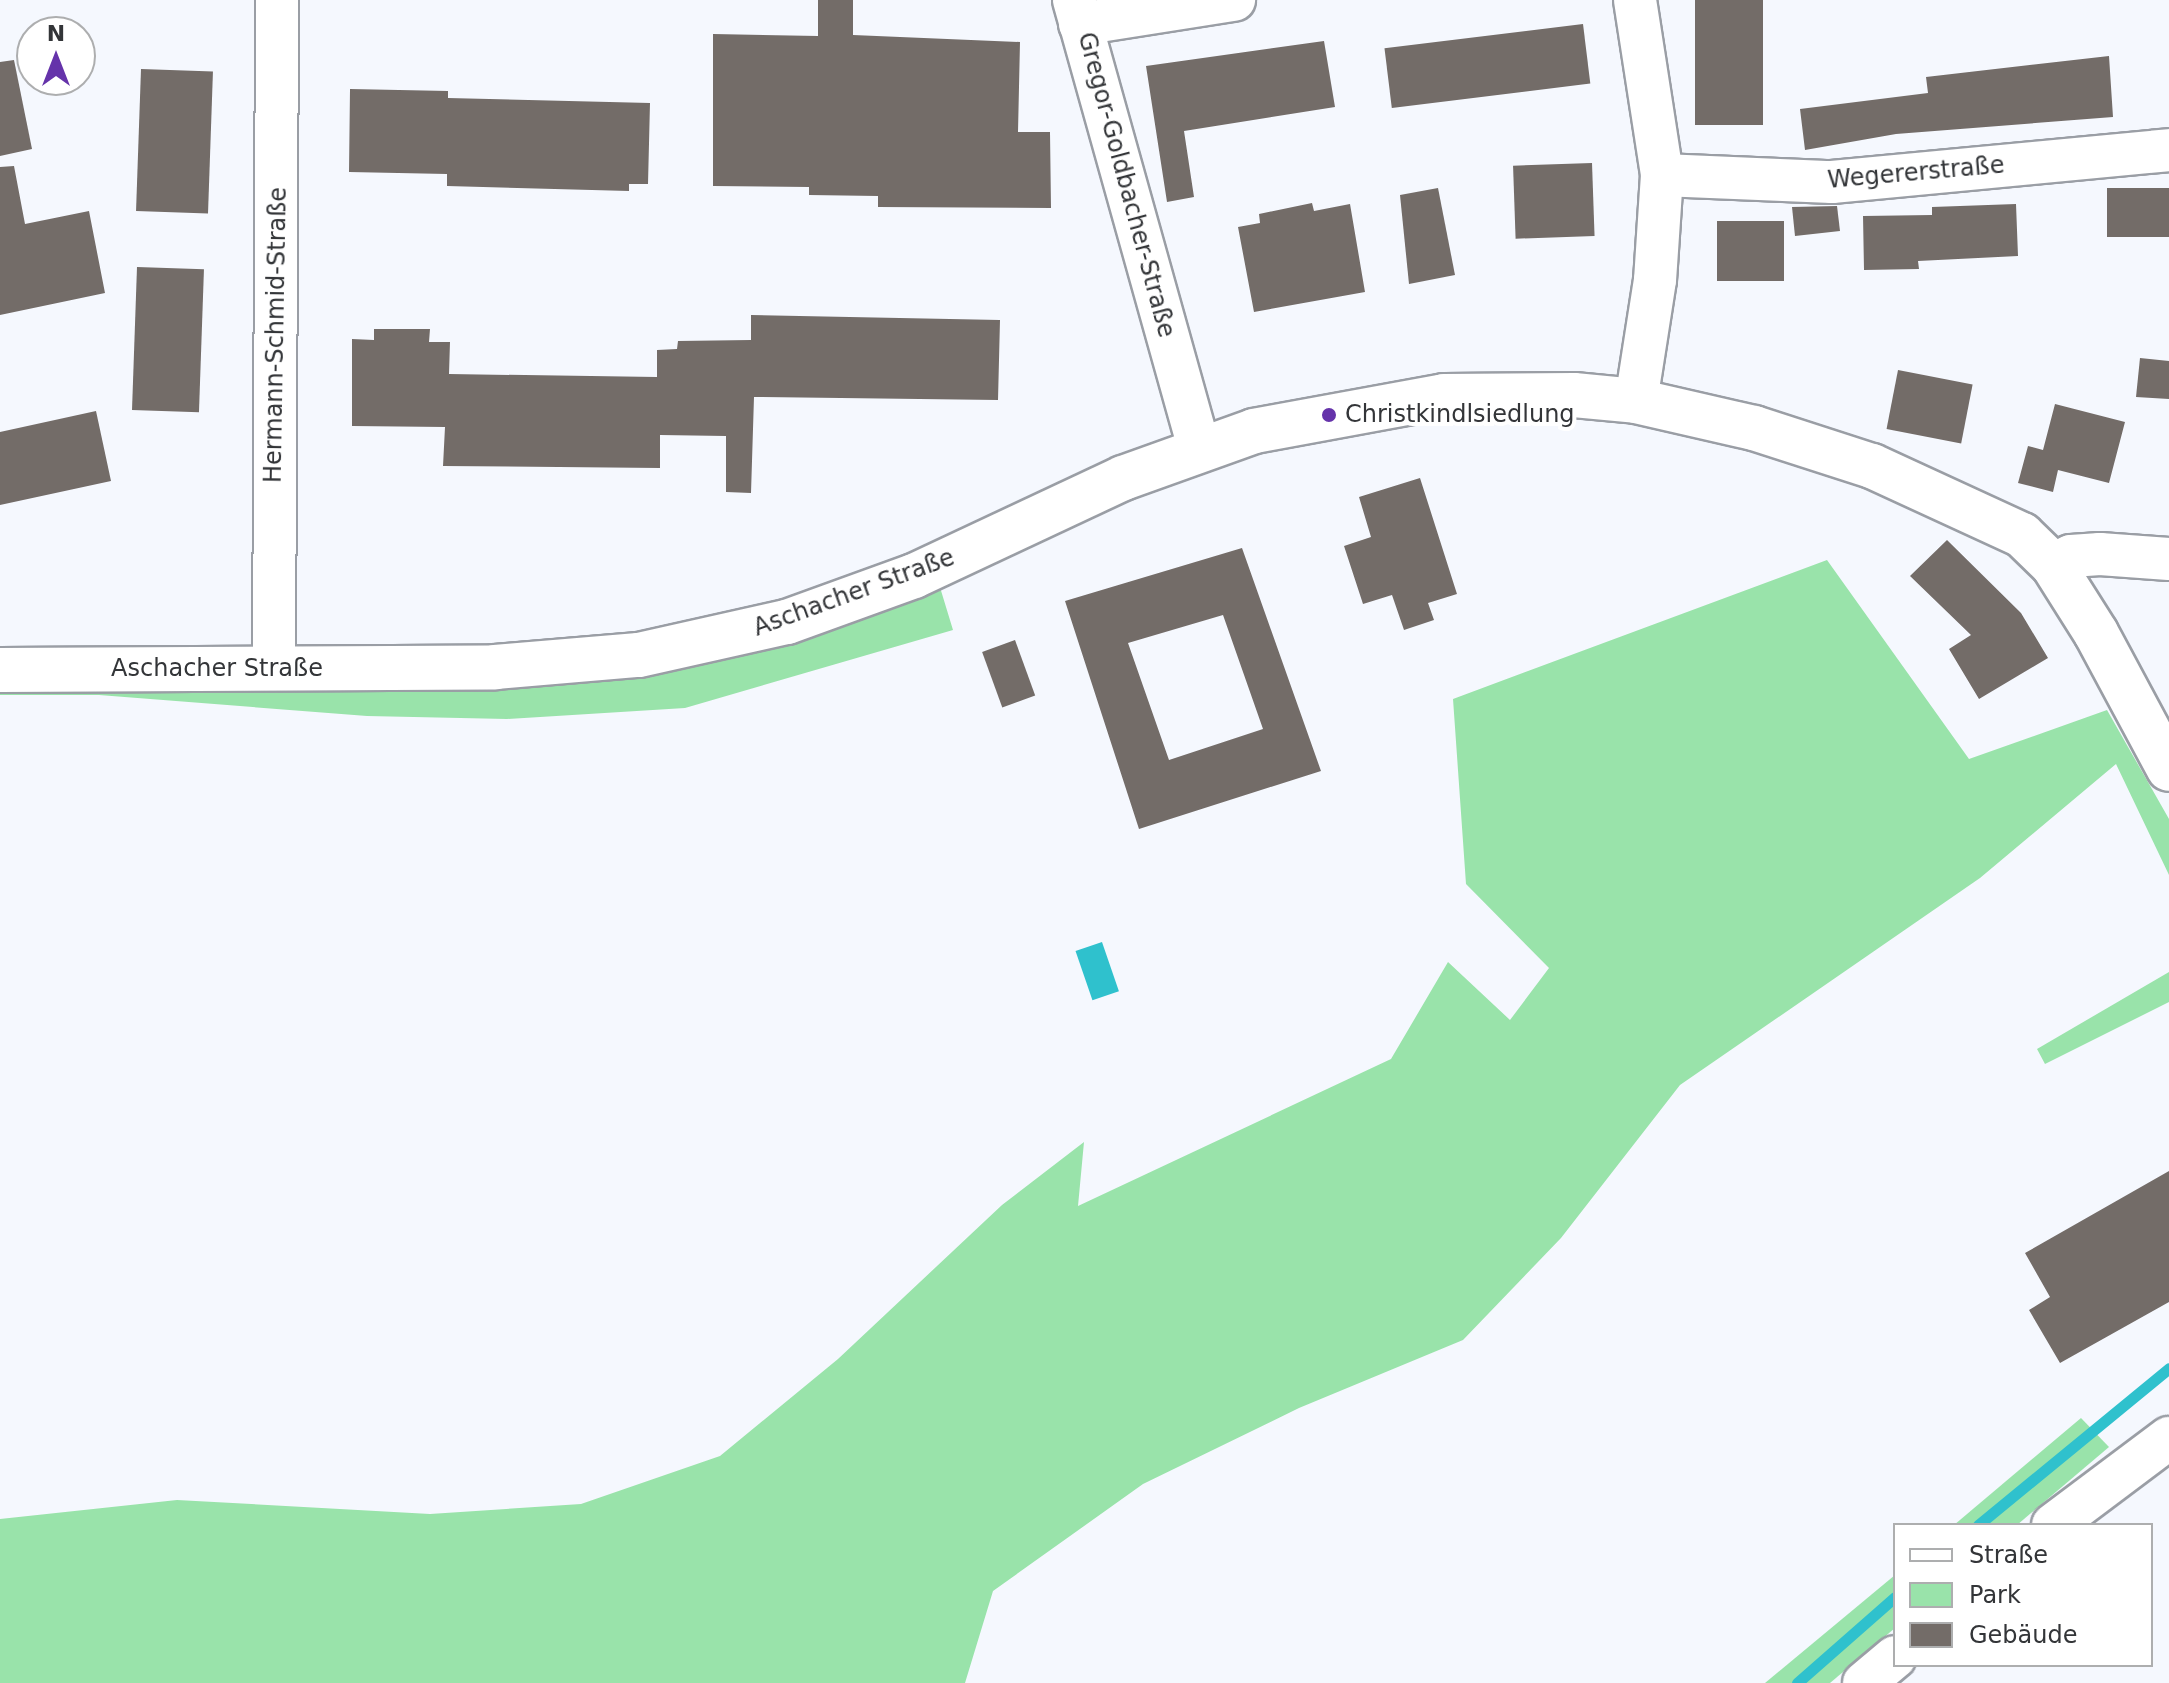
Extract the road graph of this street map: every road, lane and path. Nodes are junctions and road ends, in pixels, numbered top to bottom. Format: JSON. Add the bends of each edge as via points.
{"nodes":[{"id":1,"x":277,"y":0,"type":"edge"},
{"id":2,"x":1234,"y":0,"type":"edge"},
{"id":3,"x":1635,"y":0,"type":"edge"},
{"id":4,"x":1077,"y":12,"type":"edge"},
{"id":5,"x":2169,"y":150,"type":"edge"},
{"id":6,"x":1662,"y":175,"type":"junction"},
{"id":7,"x":1636,"y":401,"type":"junction"},
{"id":8,"x":1199,"y":447,"type":"junction"},
{"id":9,"x":2169,"y":559,"type":"edge"},
{"id":10,"x":2053,"y":565,"type":"junction"},
{"id":11,"x":274,"y":669,"type":"junction"},
{"id":12,"x":0,"y":670,"type":"edge"},
{"id":13,"x":2169,"y":769,"type":"edge"},
{"id":14,"x":2169,"y":1438,"type":"edge"},
{"id":15,"x":2056,"y":1523,"type":"edge"},
{"id":16,"x":1893,"y":1659,"type":"edge"},
{"id":17,"x":1864,"y":1683,"type":"edge"}],
"edges":[{"from":1,"to":11,"type":"street","name":"Hermann-Schmid-Straße"},
{"from":2,"to":4,"type":"street","name":"Gregor-Goldbacher-Straße"},
{"from":3,"to":6,"type":"street"},
{"from":4,"to":8,"type":"street","name":"Gregor-Goldbacher-Straße"},
{"from":5,"to":6,"type":"street","name":"Wegererstraße","via":[[1832,182]]},
{"from":6,"to":7,"type":"street","via":[[1655,280]]},
{"from":7,"to":8,"type":"street","name":"Aschacher Straße","via":[[1574,395],[1444,396],[1290,422]]},
{"from":7,"to":10,"type":"street","name":"Aschacher Straße","via":[[1754,428],[1872,466],[1995,518]]},
{"from":8,"to":11,"type":"street","name":"Aschacher Straße","via":[[914,576],[787,622],[712,642],[564,664]]},
{"from":9,"to":10,"type":"street","via":[[2100,554]]},
{"from":10,"to":13,"type":"street"},
{"from":11,"to":12,"type":"street","name":"Aschacher Straße"},
{"from":14,"to":15,"type":"street"},
{"from":16,"to":17,"type":"street"}]}
